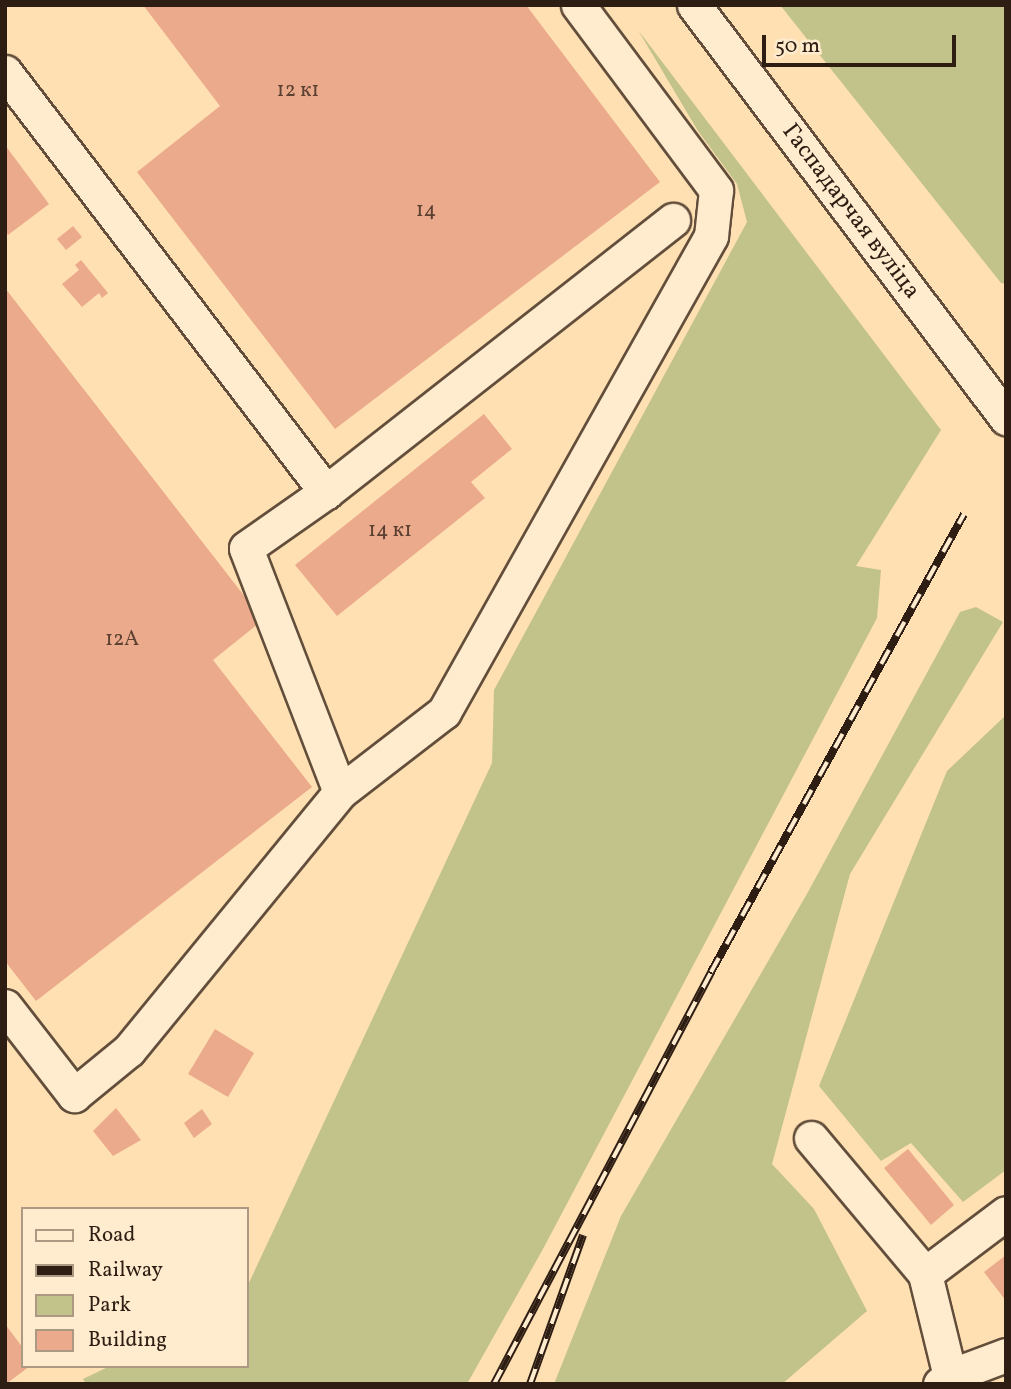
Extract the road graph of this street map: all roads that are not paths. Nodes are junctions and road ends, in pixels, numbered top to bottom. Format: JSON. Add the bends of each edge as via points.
{"nodes":[{"id":1,"x":578,"y":5,"type":"edge"},
{"id":2,"x":694,"y":5,"type":"edge"},
{"id":3,"x":5,"y":72,"type":"edge"},
{"id":4,"x":673,"y":220,"type":"dead end"},
{"id":5,"x":1006,"y":418,"type":"edge"},
{"id":6,"x":326,"y":492,"type":"junction"},
{"id":7,"x":340,"y":792,"type":"junction"},
{"id":8,"x":5,"y":1006,"type":"edge"},
{"id":9,"x":811,"y":1138,"type":"dead end"},
{"id":10,"x":1006,"y":1213,"type":"edge"},
{"id":11,"x":925,"y":1274,"type":"junction"},
{"id":12,"x":1006,"y":1355,"type":"edge"},
{"id":13,"x":945,"y":1380,"type":"edge"}],
"edges":[{"from":1,"to":7,"type":"street","via":[[716,190],[711,236],[444,712]]},
{"from":2,"to":5,"type":"street","name":"Гаспадарчая вуліца"},
{"from":3,"to":6,"type":"street"},
{"from":4,"to":6,"type":"street"},
{"from":6,"to":7,"type":"street","via":[[246,548]]},
{"from":7,"to":8,"type":"street","via":[[129,1050],[74,1095]]},
{"from":9,"to":11,"type":"street"},
{"from":10,"to":11,"type":"street"},
{"from":11,"to":13,"type":"street"},
{"from":12,"to":13,"type":"street"}]}
